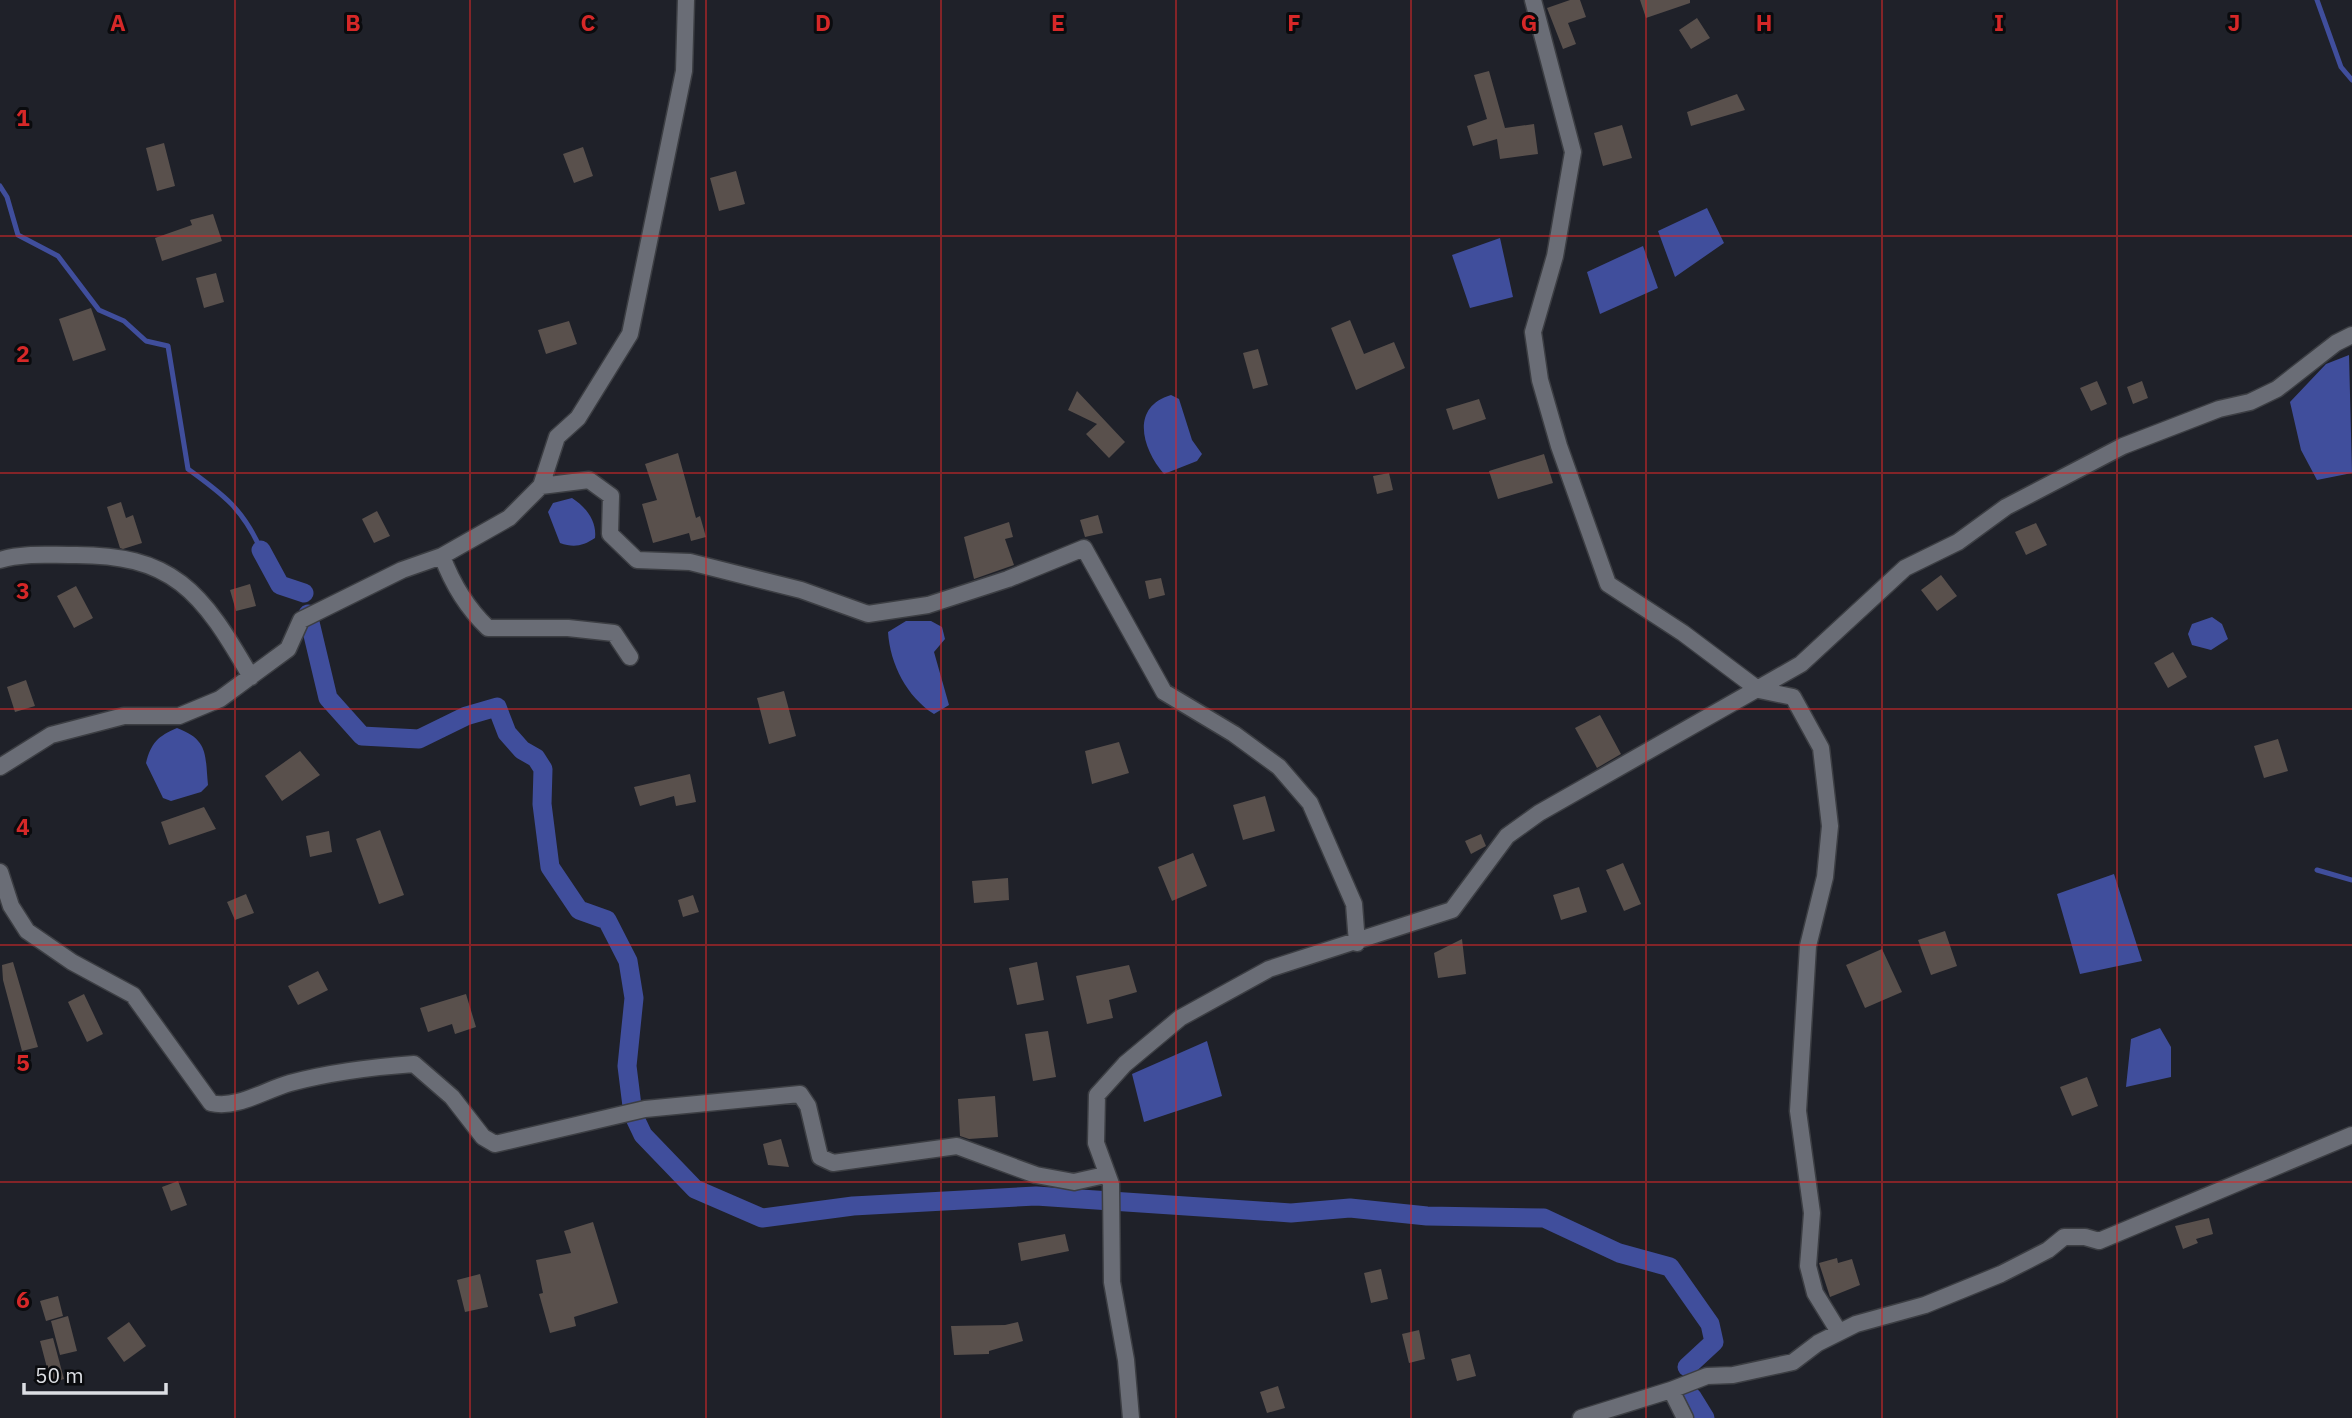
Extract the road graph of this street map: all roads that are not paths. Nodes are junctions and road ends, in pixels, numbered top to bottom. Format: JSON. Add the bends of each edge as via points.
{"nodes":[{"id":1,"x":686,"y":0,"type":"edge"},
{"id":2,"x":1533,"y":0,"type":"edge"},
{"id":3,"x":2352,"y":335,"type":"edge"},
{"id":4,"x":541,"y":486,"type":"junction"},
{"id":5,"x":442,"y":556,"type":"junction"},
{"id":6,"x":0,"y":560,"type":"edge"},
{"id":7,"x":630,"y":657,"type":"dead end"},
{"id":8,"x":250,"y":677,"type":"junction"},
{"id":9,"x":1759,"y":690,"type":"junction"},
{"id":10,"x":0,"y":767,"type":"edge"},
{"id":11,"x":0,"y":872,"type":"edge"},
{"id":12,"x":1357,"y":943,"type":"junction"},
{"id":13,"x":2352,"y":1136,"type":"edge"},
{"id":14,"x":1105,"y":1175,"type":"junction"},
{"id":15,"x":1839,"y":1332,"type":"junction"},
{"id":16,"x":1671,"y":1390,"type":"junction"},
{"id":17,"x":1131,"y":1418,"type":"edge"},
{"id":18,"x":1581,"y":1418,"type":"edge"},
{"id":19,"x":1685,"y":1418,"type":"edge"}],
"edges":[{"from":1,"to":4,"type":"street","via":[[684,71],[630,334],[578,418],[557,437]]},
{"from":2,"to":9,"type":"street","via":[[1573,152],[1555,256],[1533,332],[1540,380],[1559,446],[1608,584]]},
{"from":3,"to":9,"type":"street","via":[[2268,393],[2123,446],[2006,507],[1958,542],[1905,568],[1801,664]]},
{"from":4,"to":5,"type":"street","via":[[509,518]]},
{"from":4,"to":12,"type":"street","via":[[589,480],[611,496],[610,534],[637,560],[690,562],[802,590],[868,614],[928,605],[1084,548],[1164,692],[1279,766],[1310,803],[1354,904]]},
{"from":5,"to":7,"type":"street","via":[[473,614],[488,628],[614,632]]},
{"from":5,"to":8,"type":"street","via":[[402,570],[301,620],[288,649]]},
{"from":6,"to":8,"type":"street","via":[[88,555],[134,559],[165,572],[190,590],[224,632]]},
{"from":8,"to":10,"type":"street","via":[[220,699],[179,716],[124,716],[51,735]]},
{"from":9,"to":12,"type":"street","via":[[1518,828],[1507,836],[1452,910]]},
{"from":9,"to":15,"type":"street","via":[[1793,697],[1821,748],[1830,826],[1825,877],[1808,946],[1798,1111],[1812,1213],[1808,1266],[1815,1293]]},
{"from":11,"to":14,"type":"street","via":[[27,931],[133,995],[211,1103],[224,1106],[289,1083],[361,1068],[414,1064],[495,1144],[645,1109],[800,1094],[808,1106],[820,1157],[833,1163],[957,1146],[1036,1175],[1074,1182]]},
{"from":12,"to":14,"type":"street","via":[[1269,969],[1180,1018],[1125,1064],[1097,1095],[1096,1143]]},
{"from":13,"to":15,"type":"street","via":[[2099,1241],[2064,1237],[2001,1274],[1926,1305]]},
{"from":14,"to":17,"type":"street","via":[[1111,1184],[1112,1282]]},
{"from":15,"to":16,"type":"street","via":[[1793,1362],[1707,1376]]},
{"from":16,"to":18,"type":"street"},
{"from":16,"to":19,"type":"street"}]}
